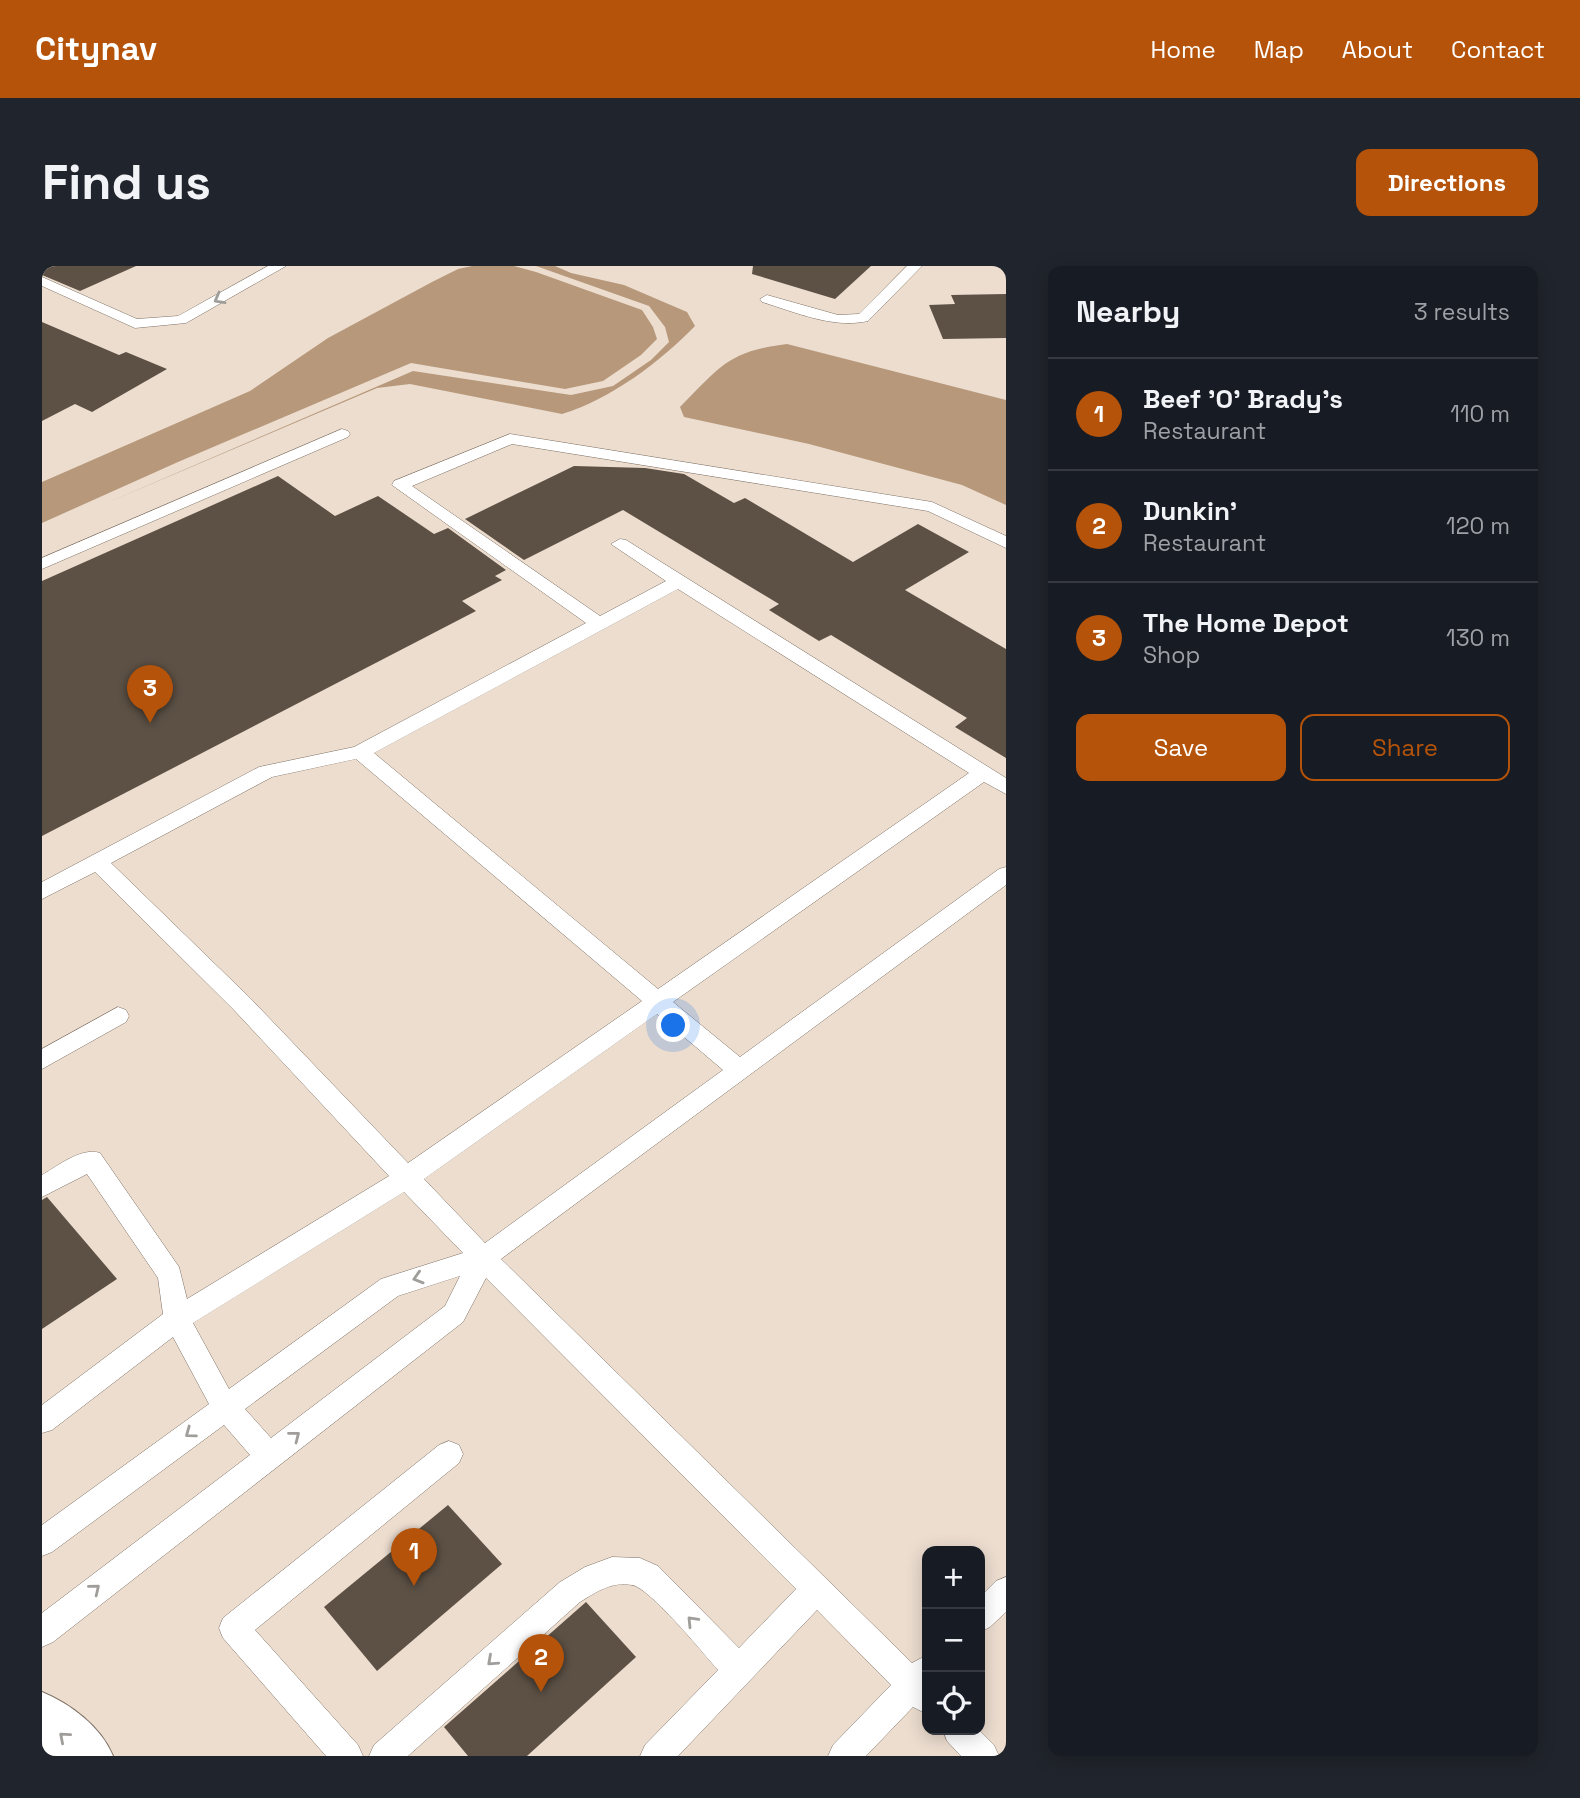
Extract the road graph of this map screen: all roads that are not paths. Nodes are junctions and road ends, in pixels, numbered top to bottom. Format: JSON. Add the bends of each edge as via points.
{"nodes":[{"id":1,"x":279,"y":266,"type":"edge"},
{"id":2,"x":915,"y":266,"type":"edge"},
{"id":3,"x":42,"y":281,"type":"edge"},
{"id":4,"x":767,"y":299,"type":"dead end"},
{"id":5,"x":342,"y":434,"type":"dead end"},
{"id":6,"x":1006,"y":543,"type":"edge"},
{"id":7,"x":620,"y":544,"type":"dead end"},
{"id":8,"x":42,"y":564,"type":"edge"},
{"id":9,"x":678,"y":581,"type":"junction"},
{"id":10,"x":598,"y":624,"type":"junction"},
{"id":11,"x":360,"y":752,"type":"junction"},
{"id":12,"x":983,"y":773,"type":"junction"},
{"id":13,"x":1006,"y":787,"type":"edge"},
{"id":14,"x":97,"y":862,"type":"junction"},
{"id":15,"x":1006,"y":874,"type":"edge"},
{"id":16,"x":42,"y":891,"type":"edge"},
{"id":17,"x":655,"y":1000,"type":"junction"},
{"id":18,"x":118,"y":1016,"type":"dead end"},
{"id":19,"x":42,"y":1060,"type":"edge"},
{"id":20,"x":738,"y":1070,"type":"junction"},
{"id":21,"x":406,"y":1178,"type":"junction"},
{"id":22,"x":42,"y":1187,"type":"edge"},
{"id":23,"x":483,"y":1258,"type":"junction"},
{"id":24,"x":177,"y":1319,"type":"junction"},
{"id":25,"x":225,"y":1408,"type":"junction"},
{"id":26,"x":42,"y":1421,"type":"edge"},
{"id":27,"x":449,"y":1454,"type":"dead end"},
{"id":28,"x":269,"y":1456,"type":"junction"},
{"id":29,"x":42,"y":1542,"type":"edge"},
{"id":30,"x":817,"y":1590,"type":"junction"},
{"id":31,"x":1006,"y":1591,"type":"edge"},
{"id":32,"x":985,"y":1612,"type":"edge"},
{"id":33,"x":42,"y":1632,"type":"edge"},
{"id":34,"x":739,"y":1670,"type":"junction"},
{"id":35,"x":922,"y":1683,"type":"edge"},
{"id":36,"x":922,"y":1685,"type":"edge"},
{"id":37,"x":42,"y":1717,"type":"edge"},
{"id":38,"x":963,"y":1735,"type":"edge"},
{"id":39,"x":663,"y":1754,"type":"edge"},
{"id":40,"x":87,"y":1756,"type":"edge"},
{"id":41,"x":347,"y":1756,"type":"edge"},
{"id":42,"x":385,"y":1756,"type":"edge"},
{"id":43,"x":844,"y":1756,"type":"edge"},
{"id":44,"x":984,"y":1756,"type":"edge"}],
"edges":[{"from":1,"to":3,"type":"lane","one_way":true,"via":[[181,320],[135,324]]},
{"from":2,"to":4,"type":"lane","via":[[863,318],[837,319]]},
{"from":5,"to":8,"type":"lane"},
{"from":6,"to":10,"type":"lane","via":[[932,507],[510,439],[400,485]]},
{"from":7,"to":9,"type":"lane"},
{"from":9,"to":10,"type":"lane"},
{"from":9,"to":12,"type":"lane"},
{"from":10,"to":11,"type":"lane"},
{"from":11,"to":14,"type":"lane","via":[[266,772]]},
{"from":11,"to":17,"type":"lane"},
{"from":12,"to":13,"type":"lane"},
{"from":12,"to":17,"type":"lane"},
{"from":14,"to":16,"type":"lane"},
{"from":14,"to":21,"type":"lane","via":[[242,1004]]},
{"from":15,"to":20,"type":"lane"},
{"from":17,"to":20,"type":"lane"},
{"from":17,"to":21,"type":"lane"},
{"from":18,"to":19,"type":"lane"},
{"from":20,"to":23,"type":"lane"},
{"from":21,"to":23,"type":"lane"},
{"from":21,"to":24,"type":"lane"},
{"from":22,"to":24,"type":"lane","via":[[91,1160],[170,1275]]},
{"from":23,"to":25,"type":"lane","one_way":true,"via":[[390,1287]]},
{"from":28,"to":23,"type":"lane","one_way":true,"via":[[454,1314]]},
{"from":23,"to":30,"type":"lane"},
{"from":24,"to":25,"type":"lane"},
{"from":24,"to":26,"type":"lane"},
{"from":25,"to":28,"type":"lane"},
{"from":25,"to":29,"type":"lane","one_way":true},
{"from":27,"to":41,"type":"lane","via":[[234,1628]]},
{"from":33,"to":28,"type":"lane","one_way":true},
{"from":30,"to":34,"type":"lane"},
{"from":30,"to":35,"type":"lane"},
{"from":31,"to":32,"type":"lane"},
{"from":34,"to":39,"type":"lane"},
{"from":34,"to":42,"type":"lane","one_way":true,"via":[[644,1572],[621,1569],[593,1577],[570,1592]]},
{"from":36,"to":43,"type":"lane"},
{"from":40,"to":37,"type":"street","one_way":true},
{"from":38,"to":44,"type":"lane"}]}
